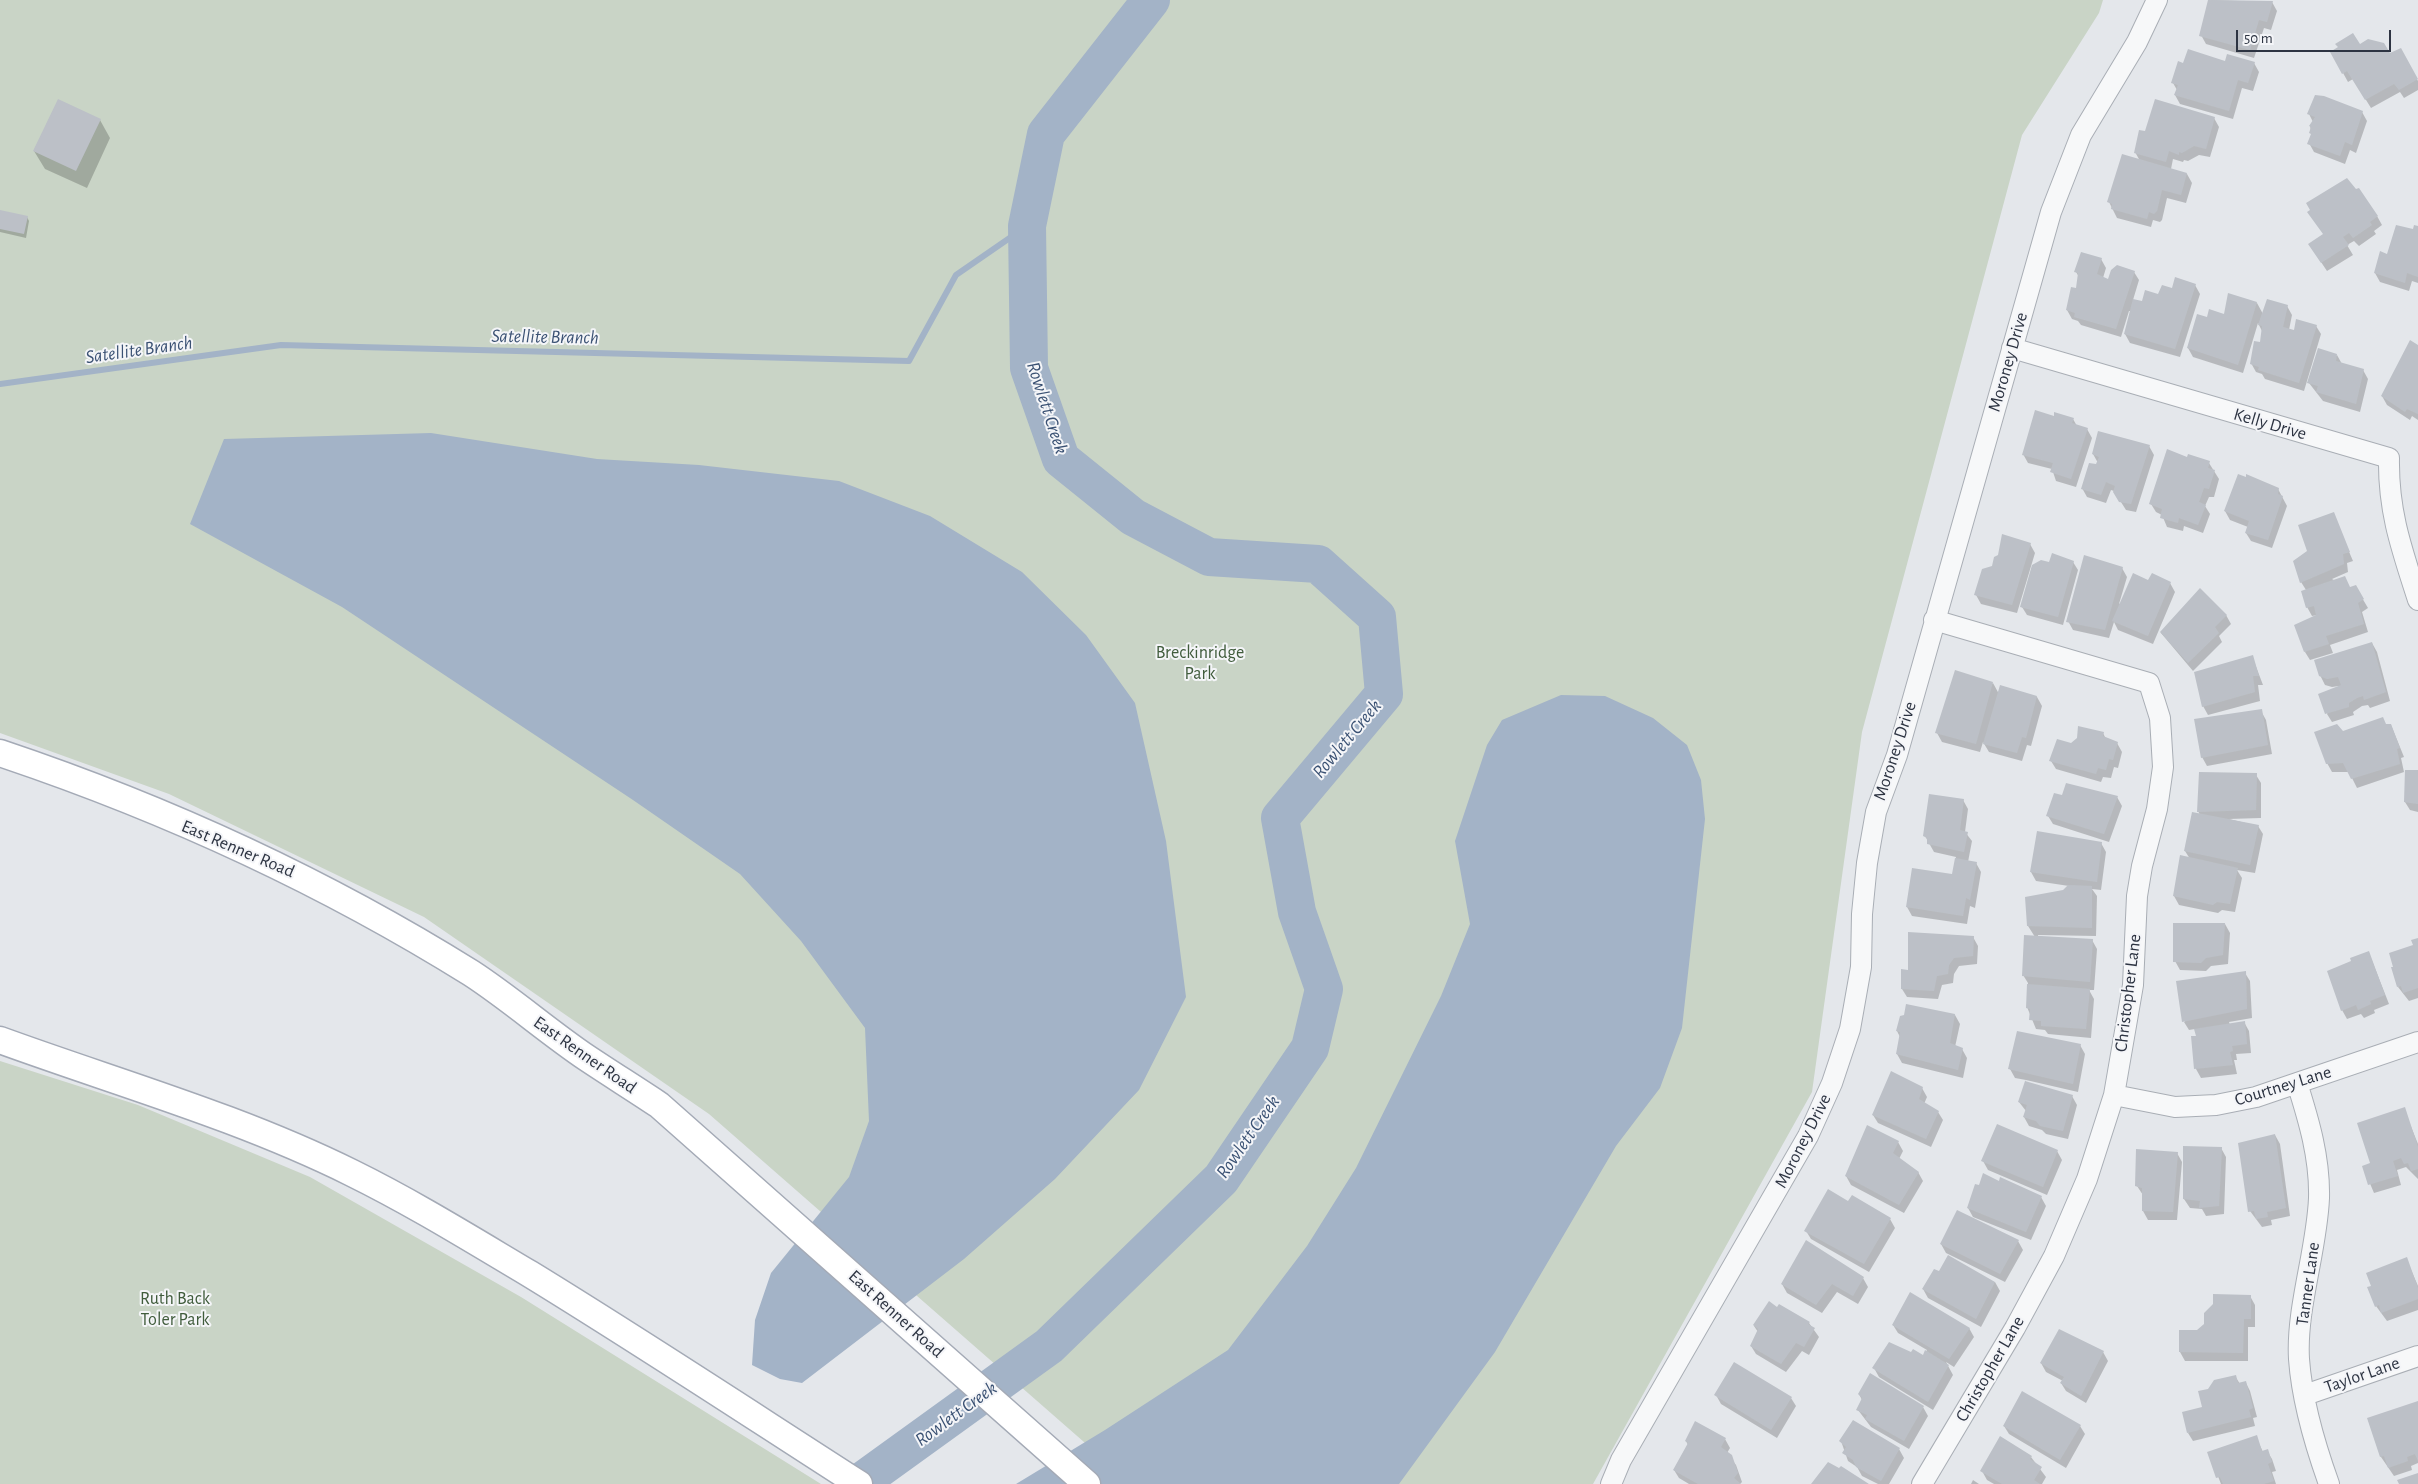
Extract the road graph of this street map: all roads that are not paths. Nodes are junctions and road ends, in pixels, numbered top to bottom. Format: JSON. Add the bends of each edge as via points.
{"nodes":[{"id":1,"x":2157,"y":0,"type":"edge"},
{"id":2,"x":2012,"y":348,"type":"junction"},
{"id":3,"x":2418,"y":600,"type":"edge"},
{"id":4,"x":1934,"y":620,"type":"junction"},
{"id":5,"x":0,"y":753,"type":"edge"},
{"id":6,"x":0,"y":1040,"type":"edge"},
{"id":7,"x":2418,"y":1042,"type":"edge"},
{"id":8,"x":2297,"y":1083,"type":"junction"},
{"id":9,"x":2114,"y":1095,"type":"junction"},
{"id":10,"x":2418,"y":1356,"type":"edge"},
{"id":11,"x":2305,"y":1394,"type":"junction"},
{"id":12,"x":859,"y":1484,"type":"edge"},
{"id":13,"x":1088,"y":1484,"type":"edge"},
{"id":14,"x":1611,"y":1484,"type":"edge"},
{"id":15,"x":1922,"y":1484,"type":"edge"},
{"id":16,"x":2329,"y":1484,"type":"edge"}],
"edges":[{"from":1,"to":2,"type":"street","name":"Moroney Drive","via":[[2137,42],[2081,135],[2064,173]]},
{"from":2,"to":3,"type":"street","name":"Kelly Drive","via":[[2389,458],[2393,520]]},
{"from":2,"to":4,"type":"street","name":"Moroney Drive"},
{"from":4,"to":9,"type":"street","name":"Christopher Lane","via":[[2149,683],[2160,718],[2163,767],[2137,896],[2133,985]]},
{"from":4,"to":14,"type":"street","name":"Moroney Drive","via":[[1897,755],[1876,812],[1867,863],[1861,967],[1850,1029],[1832,1083],[1800,1152],[1621,1460]]},
{"from":5,"to":13,"type":"main road","name":"East Renner Road","via":[[110,794],[297,874],[473,974],[587,1058],[660,1105]]},
{"from":6,"to":12,"type":"main road","via":[[264,1134],[342,1168],[422,1209],[577,1303]]},
{"from":7,"to":8,"type":"street","name":"Courtney Lane"},
{"from":8,"to":9,"type":"street","name":"Courtney Lane","via":[[2256,1097],[2216,1105],[2175,1107]]},
{"from":8,"to":11,"type":"street","name":"Tanner Lane","via":[[2318,1161],[2319,1198],[2299,1359]]},
{"from":9,"to":15,"type":"street","name":"Christopher Lane","via":[[2087,1179],[2054,1256]]},
{"from":10,"to":11,"type":"street","name":"Taylor Lane"},
{"from":11,"to":16,"type":"street","name":"Tanner Lane","via":[[2310,1426]]}]}
